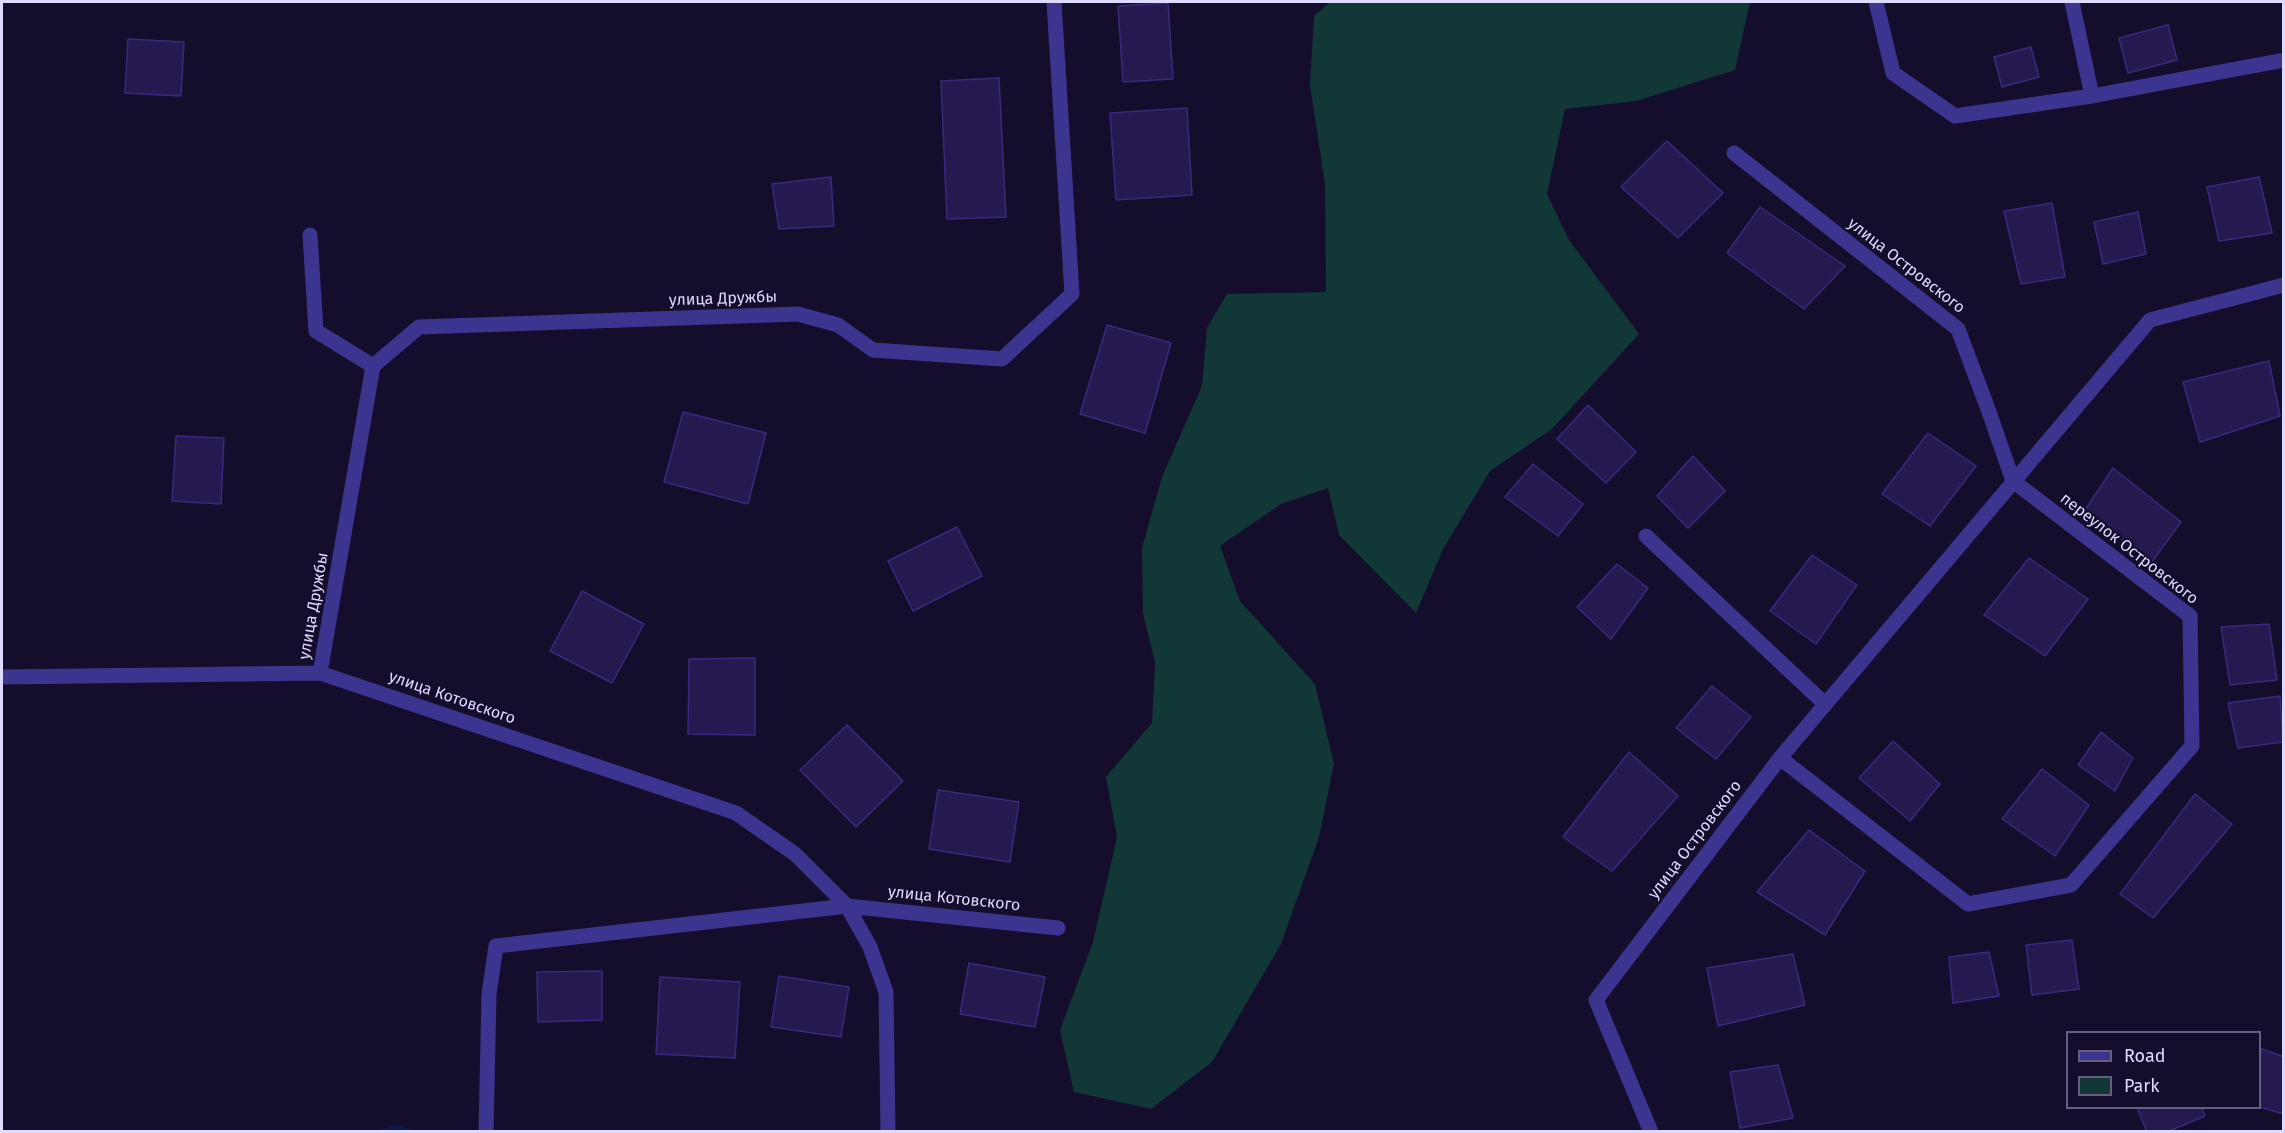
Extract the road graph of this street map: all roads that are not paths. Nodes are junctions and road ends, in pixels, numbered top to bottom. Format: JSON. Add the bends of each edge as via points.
{"nodes":[{"id":1,"x":1054,"y":2,"type":"edge"},
{"id":2,"x":1876,"y":2,"type":"edge"},
{"id":3,"x":2072,"y":2,"type":"edge"},
{"id":4,"x":2283,"y":60,"type":"edge"},
{"id":5,"x":2092,"y":96,"type":"junction"},
{"id":6,"x":1734,"y":153,"type":"dead end"},
{"id":7,"x":310,"y":235,"type":"dead end"},
{"id":8,"x":2283,"y":285,"type":"edge"},
{"id":9,"x":373,"y":366,"type":"junction"},
{"id":10,"x":2013,"y":481,"type":"junction"},
{"id":11,"x":1646,"y":536,"type":"dead end"},
{"id":12,"x":320,"y":673,"type":"junction"},
{"id":13,"x":2,"y":677,"type":"edge"},
{"id":14,"x":1825,"y":704,"type":"junction"},
{"id":15,"x":1780,"y":758,"type":"junction"},
{"id":16,"x":847,"y":906,"type":"junction"},
{"id":17,"x":1058,"y":928,"type":"dead end"},
{"id":18,"x":486,"y":1131,"type":"edge"},
{"id":19,"x":888,"y":1131,"type":"edge"},
{"id":20,"x":1651,"y":1131,"type":"edge"}],
"edges":[{"from":1,"to":9,"type":"street","name":"улица Дружбы","via":[[1072,294],[1002,359],[873,350],[838,325],[798,314],[419,327]]},
{"from":2,"to":5,"type":"street","via":[[1893,72],[1955,116]]},
{"from":3,"to":5,"type":"street"},
{"from":4,"to":5,"type":"street"},
{"from":6,"to":10,"type":"street","name":"улица Островского","via":[[1958,329]]},
{"from":7,"to":9,"type":"street","via":[[316,331]]},
{"from":8,"to":10,"type":"street","name":"улица Островского","via":[[2150,320]]},
{"from":9,"to":12,"type":"street","name":"улица Дружбы"},
{"from":10,"to":14,"type":"street","name":"улица Островского"},
{"from":10,"to":15,"type":"street","name":"переулок Островского","via":[[2190,616],[2192,746],[2071,885],[1968,904]]},
{"from":11,"to":14,"type":"street"},
{"from":12,"to":13,"type":"street","name":"улица Котовского"},
{"from":12,"to":16,"type":"street","name":"улица Котовского","via":[[736,813],[795,854]]},
{"from":14,"to":15,"type":"street","name":"улица Островского"},
{"from":15,"to":20,"type":"street","name":"улица Островского","via":[[1596,1000]]},
{"from":16,"to":17,"type":"street","name":"улица Котовского"},
{"from":16,"to":18,"type":"street","name":"улица Котовского","via":[[496,946],[489,994]]},
{"from":16,"to":19,"type":"street","via":[[870,947],[885,992]]}]}
